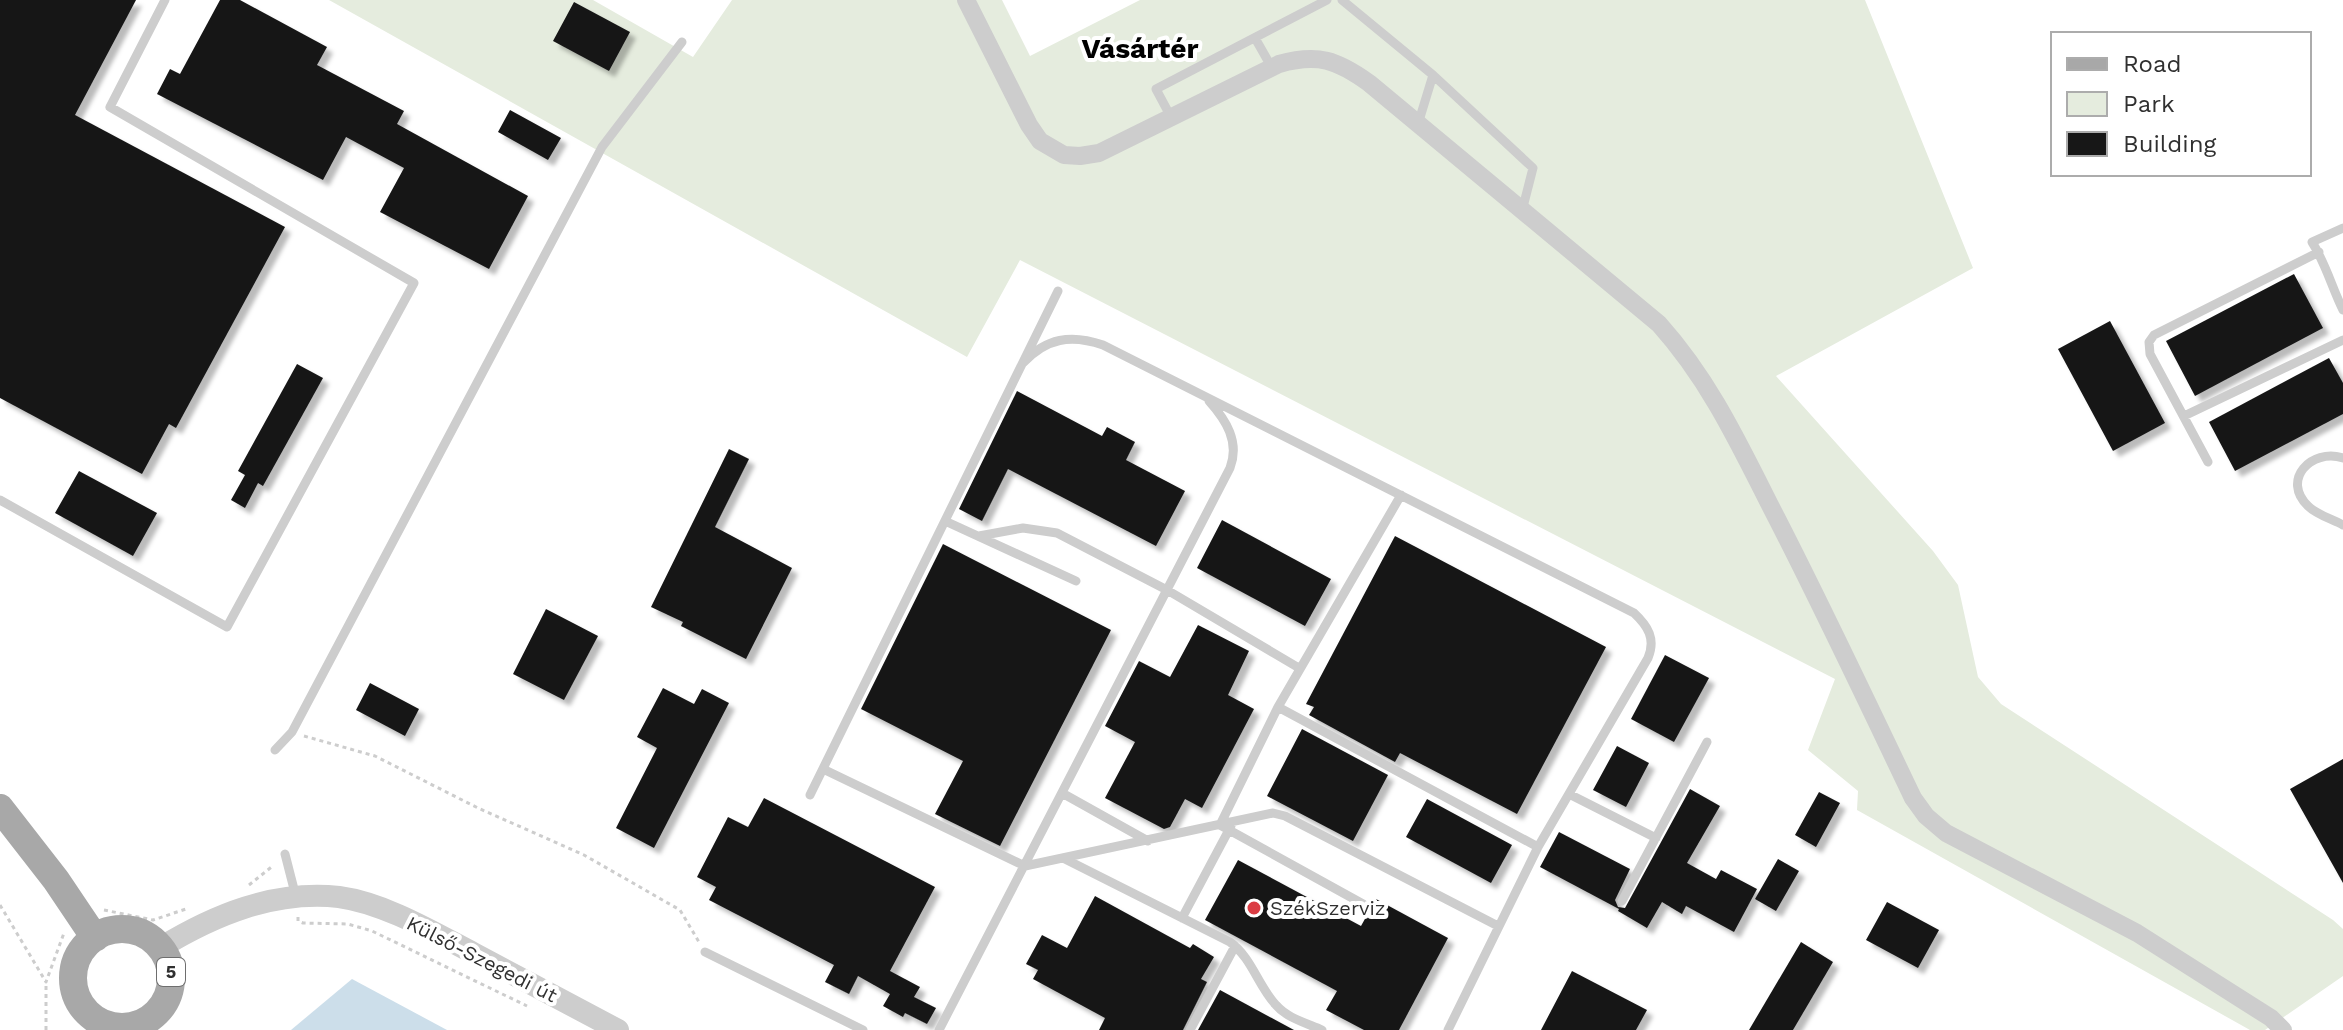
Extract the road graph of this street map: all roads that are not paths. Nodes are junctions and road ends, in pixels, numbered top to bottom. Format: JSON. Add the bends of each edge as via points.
{"nodes":[{"id":1,"x":165,"y":0,"type":"edge"},
{"id":2,"x":966,"y":0,"type":"edge"},
{"id":3,"x":1327,"y":0,"type":"edge"},
{"id":4,"x":1342,"y":0,"type":"edge"},
{"id":5,"x":1255,"y":38,"type":"junction"},
{"id":6,"x":682,"y":42,"type":"dead end"},
{"id":7,"x":1272,"y":68,"type":"junction"},
{"id":8,"x":1433,"y":75,"type":"junction"},
{"id":9,"x":1171,"y":117,"type":"junction"},
{"id":10,"x":1418,"y":124,"type":"junction"},
{"id":11,"x":1522,"y":211,"type":"junction"},
{"id":12,"x":2343,"y":228,"type":"edge"},
{"id":13,"x":2319,"y":252,"type":"junction"},
{"id":14,"x":1058,"y":291,"type":"dead end"},
{"id":15,"x":2343,"y":310,"type":"edge"},
{"id":16,"x":2343,"y":340,"type":"edge"},
{"id":17,"x":1023,"y":363,"type":"junction"},
{"id":18,"x":1204,"y":395,"type":"junction"},
{"id":19,"x":2184,"y":416,"type":"junction"},
{"id":20,"x":2343,"y":458,"type":"edge"},
{"id":21,"x":2208,"y":462,"type":"dead end"},
{"id":22,"x":1401,"y":495,"type":"junction"},
{"id":23,"x":0,"y":500,"type":"edge"},
{"id":24,"x":945,"y":521,"type":"junction"},
{"id":25,"x":2343,"y":525,"type":"edge"},
{"id":26,"x":979,"y":536,"type":"junction"},
{"id":27,"x":1076,"y":581,"type":"dead end"},
{"id":28,"x":1167,"y":590,"type":"junction"},
{"id":29,"x":1299,"y":668,"type":"junction"},
{"id":30,"x":1278,"y":707,"type":"junction"},
{"id":31,"x":1707,"y":742,"type":"dead end"},
{"id":32,"x":275,"y":750,"type":"dead end"},
{"id":33,"x":823,"y":769,"type":"junction"},
{"id":34,"x":1062,"y":793,"type":"junction"},
{"id":35,"x":1569,"y":794,"type":"junction"},
{"id":36,"x":810,"y":795,"type":"dead end"},
{"id":37,"x":0,"y":808,"type":"edge"},
{"id":38,"x":1227,"y":825,"type":"junction"},
{"id":39,"x":1656,"y":838,"type":"junction"},
{"id":40,"x":1148,"y":841,"type":"junction"},
{"id":41,"x":1538,"y":847,"type":"junction"},
{"id":42,"x":285,"y":854,"type":"road end"},
{"id":43,"x":1063,"y":858,"type":"junction"},
{"id":44,"x":1025,"y":866,"type":"junction"},
{"id":45,"x":296,"y":897,"type":"junction"},
{"id":46,"x":1622,"y":901,"type":"dead end"},
{"id":47,"x":1363,"y":904,"type":"dead end"},
{"id":48,"x":1182,"y":918,"type":"junction"},
{"id":49,"x":1498,"y":926,"type":"junction"},
{"id":50,"x":95,"y":938,"type":"junction"},
{"id":51,"x":1235,"y":946,"type":"junction"},
{"id":52,"x":160,"y":948,"type":"junction"},
{"id":53,"x":705,"y":952,"type":"road end"},
{"id":54,"x":148,"y":1026,"type":"edge"},
{"id":55,"x":618,"y":1030,"type":"edge"},
{"id":56,"x":863,"y":1030,"type":"edge"},
{"id":57,"x":939,"y":1030,"type":"edge"},
{"id":58,"x":1190,"y":1030,"type":"edge"},
{"id":59,"x":1322,"y":1030,"type":"edge"},
{"id":60,"x":1448,"y":1030,"type":"edge"},
{"id":61,"x":2283,"y":1030,"type":"edge"}],
"edges":[{"from":1,"to":23,"type":"lane","via":[[110,107],[414,283],[227,627]]},
{"from":2,"to":9,"type":"street","via":[[1029,125],[1049,148],[1064,155],[1099,153]]},
{"from":3,"to":5,"type":"lane"},
{"from":4,"to":8,"type":"lane"},
{"from":5,"to":7,"type":"lane"},
{"from":5,"to":9,"type":"lane","via":[[1156,89]]},
{"from":6,"to":32,"type":"lane","via":[[602,147],[292,732]]},
{"from":7,"to":9,"type":"street"},
{"from":7,"to":10,"type":"street","via":[[1298,58],[1333,61]]},
{"from":8,"to":10,"type":"lane"},
{"from":8,"to":11,"type":"lane","via":[[1533,168]]},
{"from":10,"to":11,"type":"street"},
{"from":11,"to":61,"type":"street","via":[[1659,324],[1713,394],[1926,816],[1946,833],[2137,933]]},
{"from":12,"to":13,"type":"lane","via":[[2312,242]]},
{"from":13,"to":15,"type":"lane"},
{"from":13,"to":19,"type":"lane","via":[[2154,335],[2150,354]]},
{"from":14,"to":17,"type":"lane"},
{"from":16,"to":19,"type":"lane"},
{"from":17,"to":18,"type":"lane","via":[[1051,341],[1090,340]]},
{"from":17,"to":24,"type":"lane"},
{"from":18,"to":22,"type":"lane"},
{"from":18,"to":28,"type":"lane","via":[[1228,427],[1234,458]]},
{"from":19,"to":21,"type":"lane"},
{"from":20,"to":25,"type":"lane","via":[[2326,455],[2311,461],[2298,482],[2308,506]]},
{"from":22,"to":29,"type":"lane"},
{"from":22,"to":35,"type":"lane","via":[[1634,613],[1648,628],[1648,658]]},
{"from":24,"to":26,"type":"lane"},
{"from":24,"to":33,"type":"lane"},
{"from":26,"to":27,"type":"lane"},
{"from":26,"to":28,"type":"lane","via":[[1023,528],[1057,533]]},
{"from":28,"to":29,"type":"lane"},
{"from":28,"to":34,"type":"lane"},
{"from":29,"to":30,"type":"lane"},
{"from":30,"to":38,"type":"lane"},
{"from":30,"to":41,"type":"lane"},
{"from":31,"to":39,"type":"lane"},
{"from":33,"to":36,"type":"lane"},
{"from":33,"to":44,"type":"lane"},
{"from":34,"to":40,"type":"lane"},
{"from":34,"to":44,"type":"lane"},
{"from":35,"to":39,"type":"lane"},
{"from":35,"to":41,"type":"lane"},
{"from":37,"to":50,"type":"main road"},
{"from":38,"to":40,"type":"lane"},
{"from":38,"to":47,"type":"lane"},
{"from":38,"to":48,"type":"lane"},
{"from":38,"to":49,"type":"lane","via":[[1273,813],[1285,816]]},
{"from":39,"to":46,"type":"lane"},
{"from":40,"to":43,"type":"lane"},
{"from":41,"to":49,"type":"lane"},
{"from":42,"to":45,"type":"lane"},
{"from":43,"to":44,"type":"lane"},
{"from":43,"to":48,"type":"lane"},
{"from":44,"to":57,"type":"lane"},
{"from":45,"to":52,"type":"street","name":"Külső-Szegedi út","via":[[222,915]]},
{"from":45,"to":55,"type":"street","name":"Külső-Szegedi út","via":[[339,897],[413,921]]},
{"from":48,"to":51,"type":"lane"},
{"from":49,"to":60,"type":"lane"},
{"from":50,"to":52,"type":"main road","number":"5","via":[[130,930]]},
{"from":50,"to":54,"type":"main road","number":"5","via":[[73,971],[77,998],[106,1025]]},
{"from":51,"to":58,"type":"lane"},
{"from":51,"to":59,"type":"lane","via":[[1274,1003]]},
{"from":52,"to":54,"type":"main road","number":"5","via":[[171,974],[170,988]]},
{"from":53,"to":56,"type":"lane"}]}
